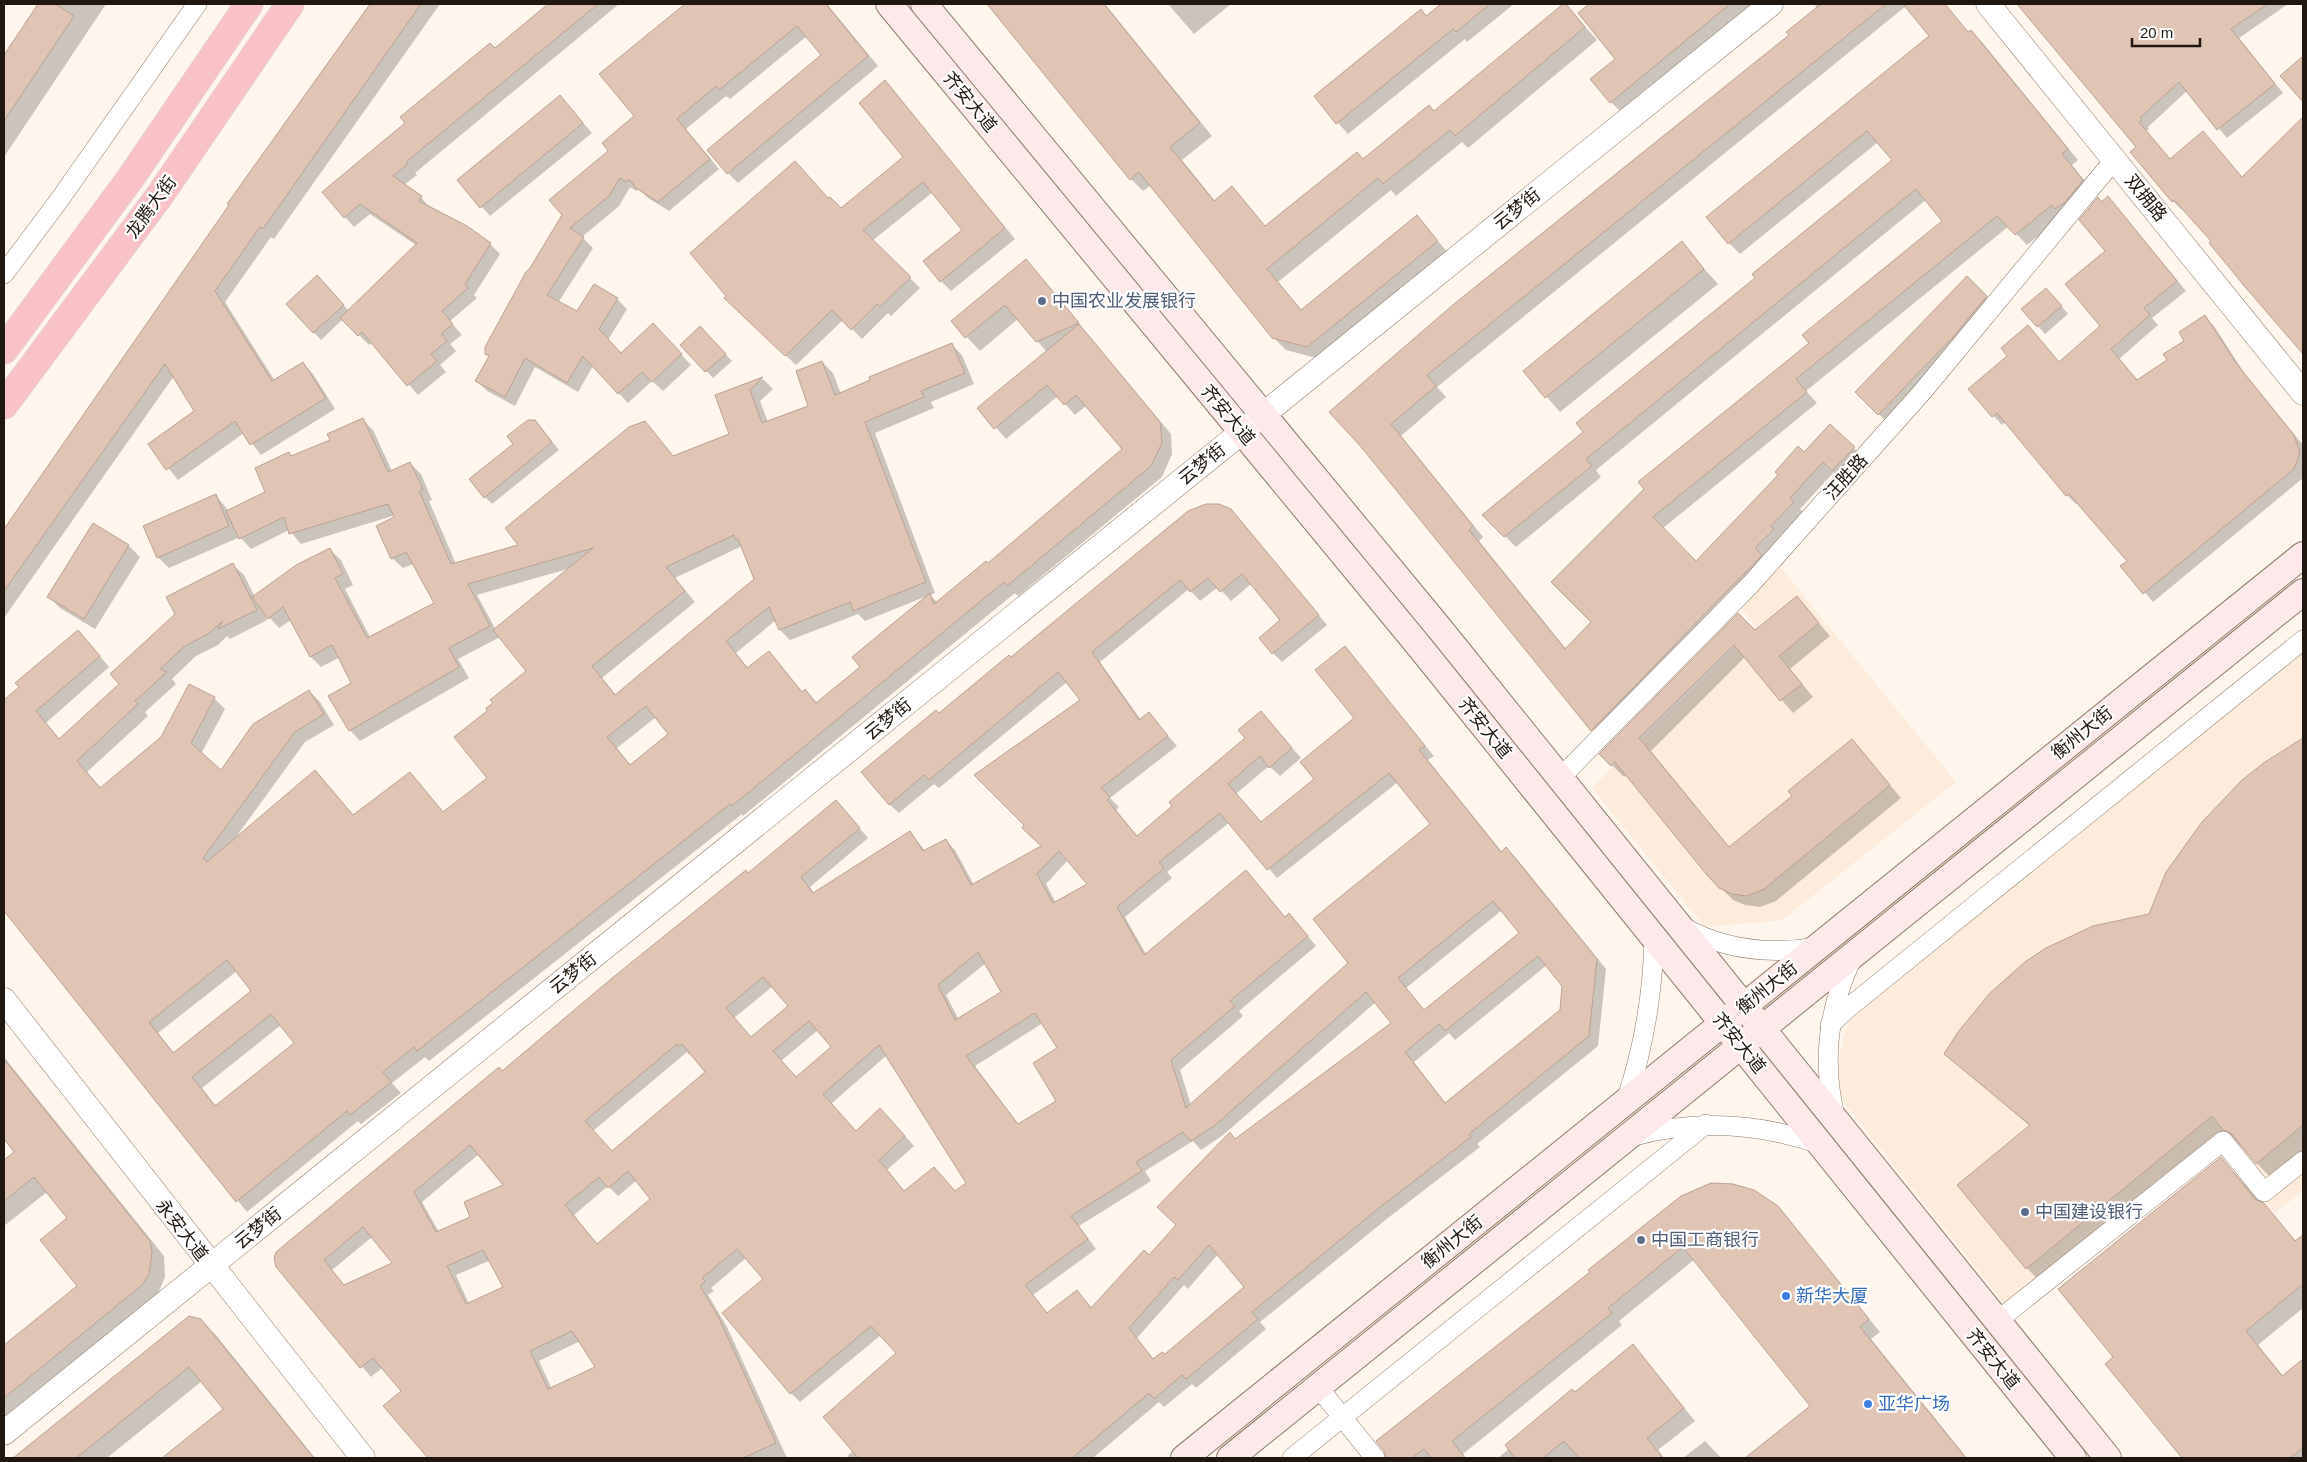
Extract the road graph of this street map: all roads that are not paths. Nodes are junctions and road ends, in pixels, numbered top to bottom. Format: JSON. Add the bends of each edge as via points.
{"nodes":[{"id":1,"x":197,"y":4,"type":"edge"},
{"id":2,"x":249,"y":4,"type":"edge"},
{"id":3,"x":290,"y":4,"type":"edge"},
{"id":4,"x":889,"y":4,"type":"edge"},
{"id":5,"x":924,"y":4,"type":"edge"},
{"id":6,"x":1771,"y":4,"type":"edge"},
{"id":7,"x":1988,"y":4,"type":"edge"},
{"id":8,"x":2114,"y":160,"type":"junction"},
{"id":9,"x":4,"y":274,"type":"edge"},
{"id":10,"x":4,"y":350,"type":"edge"},
{"id":11,"x":2303,"y":393,"type":"edge"},
{"id":12,"x":4,"y":405,"type":"edge"},
{"id":13,"x":1264,"y":414,"type":"junction"},
{"id":14,"x":1242,"y":432,"type":"junction"},
{"id":15,"x":2303,"y":555,"type":"edge"},
{"id":16,"x":2303,"y":592,"type":"edge"},
{"id":17,"x":2303,"y":640,"type":"edge"},
{"id":18,"x":1560,"y":778,"type":"junction"},
{"id":19,"x":1677,"y":923,"type":"junction"},
{"id":20,"x":1654,"y":937,"type":"junction"},
{"id":21,"x":1817,"y":947,"type":"junction"},
{"id":22,"x":1854,"y":955,"type":"junction"},
{"id":23,"x":4,"y":1000,"type":"edge"},
{"id":24,"x":1744,"y":1006,"type":"junction"},
{"id":25,"x":1723,"y":1024,"type":"junction"},
{"id":26,"x":1830,"y":1025,"type":"junction"},
{"id":27,"x":1762,"y":1029,"type":"junction"},
{"id":28,"x":1741,"y":1046,"type":"junction"},
{"id":29,"x":1626,"y":1101,"type":"junction"},
{"id":30,"x":1836,"y":1120,"type":"junction"},
{"id":31,"x":1706,"y":1124,"type":"junction"},
{"id":32,"x":1628,"y":1138,"type":"junction"},
{"id":33,"x":1820,"y":1144,"type":"junction"},
{"id":34,"x":2303,"y":1161,"type":"edge"},
{"id":35,"x":211,"y":1266,"type":"junction"},
{"id":36,"x":1998,"y":1321,"type":"junction"},
{"id":37,"x":1318,"y":1388,"type":"junction"},
{"id":38,"x":1342,"y":1418,"type":"junction"},
{"id":39,"x":4,"y":1434,"type":"edge"},
{"id":40,"x":362,"y":1458,"type":"edge"},
{"id":41,"x":1184,"y":1458,"type":"edge"},
{"id":42,"x":1230,"y":1458,"type":"edge"},
{"id":43,"x":1292,"y":1458,"type":"edge"},
{"id":44,"x":1375,"y":1458,"type":"edge"},
{"id":45,"x":2073,"y":1458,"type":"edge"},
{"id":46,"x":2108,"y":1458,"type":"edge"}],
"edges":[{"from":1,"to":9,"type":"street"},
{"from":2,"to":10,"type":"highway","name":"龙腾大街","via":[[132,176]]},
{"from":3,"to":12,"type":"highway","name":"龙腾大街","via":[[160,195]]},
{"from":4,"to":14,"type":"main road","name":"齐安大道"},
{"from":5,"to":13,"type":"main road","name":"齐安大道"},
{"from":6,"to":13,"type":"street","name":"云梦街"},
{"from":7,"to":8,"type":"street","name":"双拥路"},
{"from":8,"to":11,"type":"street","name":"双拥路"},
{"from":8,"to":18,"type":"street","name":"汪胜路","via":[[1923,391],[1750,586]]},
{"from":13,"to":14,"type":"street","name":"云梦街"},
{"from":13,"to":18,"type":"main road","name":"齐安大道"},
{"from":14,"to":20,"type":"main road","name":"齐安大道"},
{"from":14,"to":35,"type":"street","name":"云梦街"},
{"from":15,"to":21,"type":"main road","name":"衡州大街"},
{"from":16,"to":22,"type":"main road","name":"衡州大街"},
{"from":17,"to":26,"type":"street"},
{"from":18,"to":19,"type":"main road","name":"齐安大道"},
{"from":19,"to":21,"type":"street","via":[[1696,934],[1739,948],[1778,952]]},
{"from":19,"to":24,"type":"main road","name":"齐安大道"},
{"from":20,"to":25,"type":"main road","name":"齐安大道"},
{"from":20,"to":29,"type":"street","via":[[1647,1025]]},
{"from":21,"to":24,"type":"main road","name":"衡州大街"},
{"from":22,"to":26,"type":"street","via":[[1843,977]]},
{"from":22,"to":27,"type":"main road","name":"衡州大街"},
{"from":23,"to":35,"type":"street","name":"永安大道"},
{"from":24,"to":25,"type":"main road","name":"衡州大街"},
{"from":24,"to":27,"type":"main road","name":"齐安大道"},
{"from":25,"to":28,"type":"main road","name":"齐安大道"},
{"from":25,"to":29,"type":"main road","name":"衡州大街"},
{"from":26,"to":30,"type":"street","via":[[1828,1074]]},
{"from":27,"to":28,"type":"main road","name":"衡州大街"},
{"from":27,"to":30,"type":"main road","name":"齐安大道"},
{"from":28,"to":32,"type":"main road","name":"衡州大街"},
{"from":28,"to":33,"type":"main road","name":"齐安大道"},
{"from":29,"to":41,"type":"main road","name":"衡州大街"},
{"from":30,"to":36,"type":"main road","name":"齐安大道"},
{"from":31,"to":32,"type":"street"},
{"from":31,"to":33,"type":"street","via":[[1763,1128]]},
{"from":31,"to":38,"type":"street"},
{"from":32,"to":37,"type":"main road","name":"衡州大街"},
{"from":33,"to":45,"type":"main road","name":"齐安大道"},
{"from":34,"to":36,"type":"street","via":[[2264,1192],[2223,1140]]},
{"from":35,"to":39,"type":"street","name":"云梦街"},
{"from":35,"to":40,"type":"street","name":"永安大道"},
{"from":36,"to":46,"type":"main road","name":"齐安大道"},
{"from":37,"to":38,"type":"street"},
{"from":37,"to":42,"type":"main road","name":"衡州大街"},
{"from":38,"to":43,"type":"street"},
{"from":38,"to":44,"type":"street"}]}
